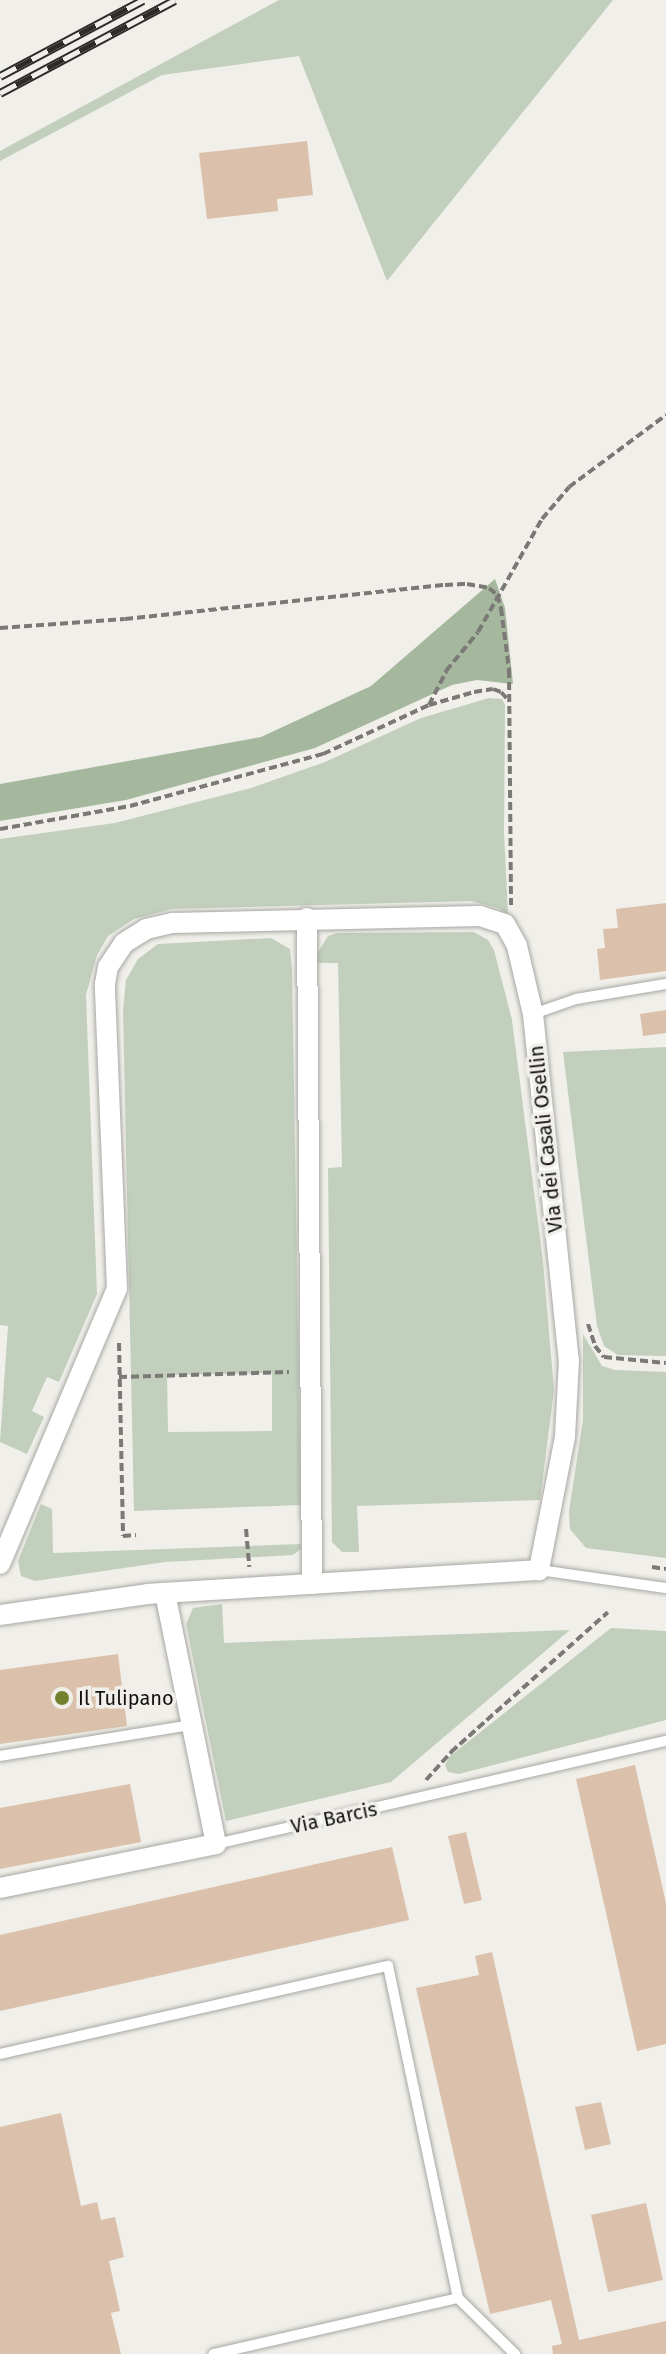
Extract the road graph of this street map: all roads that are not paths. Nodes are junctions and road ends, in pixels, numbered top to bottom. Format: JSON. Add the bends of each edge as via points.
{"nodes":[{"id":1,"x":307,"y":918,"type":"junction"},
{"id":2,"x":666,"y":984,"type":"edge"},
{"id":3,"x":533,"y":1014,"type":"junction"},
{"id":4,"x":0,"y":1564,"type":"edge"},
{"id":5,"x":539,"y":1570,"type":"junction"},
{"id":6,"x":312,"y":1584,"type":"junction"},
{"id":7,"x":666,"y":1588,"type":"edge"},
{"id":8,"x":165,"y":1593,"type":"junction"},
{"id":9,"x":0,"y":1615,"type":"edge"},
{"id":10,"x":192,"y":1725,"type":"junction"},
{"id":11,"x":666,"y":1741,"type":"edge"},
{"id":12,"x":0,"y":1756,"type":"edge"},
{"id":13,"x":216,"y":1844,"type":"junction"},
{"id":14,"x":0,"y":1888,"type":"edge"},
{"id":15,"x":0,"y":2054,"type":"edge"},
{"id":16,"x":458,"y":2298,"type":"junction"},
{"id":17,"x":213,"y":2354,"type":"edge"},
{"id":18,"x":515,"y":2354,"type":"edge"}],
"edges":[{"from":1,"to":3,"type":"street","name":"Via dei Casali Osellin","via":[[489,917],[509,929],[517,946]]},
{"from":1,"to":4,"type":"street","via":[[159,925],[132,935],[108,967],[117,1289]]},
{"from":1,"to":6,"type":"street"},
{"from":2,"to":3,"type":"lane","via":[[576,999]]},
{"from":3,"to":5,"type":"street","name":"Via dei Casali Osellin","via":[[569,1360],[565,1437]]},
{"from":5,"to":6,"type":"street"},
{"from":5,"to":7,"type":"lane"},
{"from":6,"to":8,"type":"street"},
{"from":8,"to":9,"type":"street"},
{"from":8,"to":10,"type":"street"},
{"from":10,"to":12,"type":"lane"},
{"from":10,"to":13,"type":"street"},
{"from":11,"to":13,"type":"lane","name":"Via Barcis"},
{"from":13,"to":14,"type":"street","name":"Via Barcis"},
{"from":15,"to":16,"type":"lane","via":[[388,1966]]},
{"from":16,"to":17,"type":"lane"},
{"from":16,"to":18,"type":"lane"}]}
